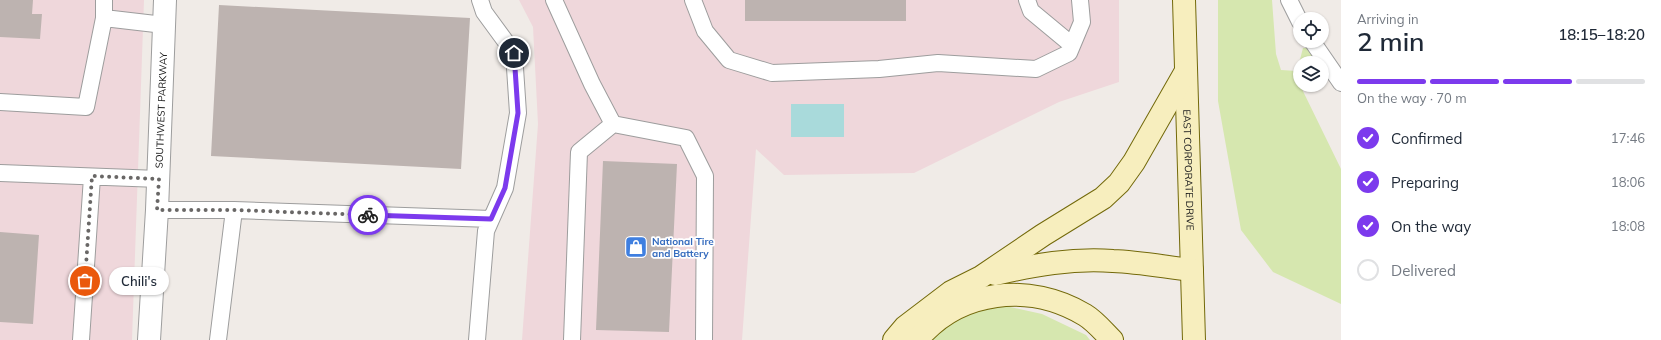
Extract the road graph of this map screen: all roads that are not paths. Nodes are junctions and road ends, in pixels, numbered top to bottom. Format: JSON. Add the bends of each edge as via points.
{"nodes":[{"id":1,"x":104,"y":0,"type":"edge"},
{"id":2,"x":165,"y":0,"type":"edge"},
{"id":3,"x":480,"y":0,"type":"edge"},
{"id":4,"x":554,"y":0,"type":"edge"},
{"id":5,"x":693,"y":0,"type":"edge"},
{"id":6,"x":1028,"y":0,"type":"edge"},
{"id":7,"x":1080,"y":0,"type":"edge"},
{"id":8,"x":1184,"y":0,"type":"edge"},
{"id":9,"x":1289,"y":0,"type":"edge"},
{"id":10,"x":1295,"y":12,"type":"edge"},
{"id":11,"x":104,"y":18,"type":"junction"},
{"id":12,"x":164,"y":26,"type":"junction"},
{"id":13,"x":1072,"y":45,"type":"junction"},
{"id":14,"x":1317,"y":48,"type":"edge"},
{"id":15,"x":1186,"y":71,"type":"junction"},
{"id":16,"x":1341,"y":83,"type":"edge"},
{"id":17,"x":0,"y":102,"type":"edge"},
{"id":18,"x":613,"y":124,"type":"junction"},
{"id":19,"x":0,"y":173,"type":"edge"},
{"id":20,"x":92,"y":176,"type":"junction"},
{"id":21,"x":159,"y":179,"type":"junction"},
{"id":22,"x":157,"y":210,"type":"junction"},
{"id":23,"x":234,"y":210,"type":"junction"},
{"id":24,"x":491,"y":219,"type":"junction"},
{"id":25,"x":1192,"y":270,"type":"junction"},
{"id":26,"x":981,"y":277,"type":"junction"},
{"id":27,"x":81,"y":340,"type":"edge"},
{"id":28,"x":150,"y":340,"type":"edge"},
{"id":29,"x":218,"y":340,"type":"edge"},
{"id":30,"x":477,"y":340,"type":"edge"},
{"id":31,"x":572,"y":340,"type":"edge"},
{"id":32,"x":704,"y":340,"type":"edge"},
{"id":33,"x":894,"y":340,"type":"edge"},
{"id":34,"x":917,"y":340,"type":"edge"},
{"id":35,"x":1112,"y":340,"type":"edge"},
{"id":36,"x":1194,"y":340,"type":"edge"}],
"edges":[{"from":1,"to":11,"type":"lane"},
{"from":2,"to":12,"type":"street","name":"SOUTHWEST PARKWAY"},
{"from":3,"to":24,"type":"lane","via":[[484,12],[514,53],[518,113],[505,188]]},
{"from":4,"to":18,"type":"lane"},
{"from":5,"to":13,"type":"lane","via":[[705,31],[729,60],[772,73],[879,70],[938,63],[1036,69],[1069,53]]},
{"from":6,"to":13,"type":"lane","via":[[1031,11]]},
{"from":7,"to":13,"type":"lane","via":[[1082,22]]},
{"from":8,"to":15,"type":"main road","name":"EAST CORPORATE DRIVE"},
{"from":9,"to":10,"type":"lane"},
{"from":11,"to":12,"type":"lane"},
{"from":11,"to":17,"type":"lane","via":[[86,107]]},
{"from":12,"to":21,"type":"street","name":"SOUTHWEST PARKWAY"},
{"from":14,"to":16,"type":"lane"},
{"from":15,"to":25,"type":"main road","name":"EAST CORPORATE DRIVE"},
{"from":15,"to":26,"type":"main road","via":[[1134,162],[1119,183],[1103,198]]},
{"from":18,"to":31,"type":"lane","via":[[579,152]]},
{"from":18,"to":32,"type":"lane","via":[[686,138],[705,176]]},
{"from":19,"to":20,"type":"lane"},
{"from":20,"to":21,"type":"lane"},
{"from":20,"to":27,"type":"lane"},
{"from":21,"to":22,"type":"street","name":"SOUTHWEST PARKWAY"},
{"from":22,"to":23,"type":"lane"},
{"from":22,"to":28,"type":"street","name":"SOUTHWEST PARKWAY"},
{"from":23,"to":24,"type":"lane"},
{"from":23,"to":29,"type":"lane"},
{"from":24,"to":30,"type":"lane","via":[[486,231]]},
{"from":25,"to":26,"type":"main road","via":[[1112,261],[1074,261],[1036,264]]},
{"from":25,"to":36,"type":"main road","name":"EAST CORPORATE DRIVE"},
{"from":26,"to":33,"type":"main road","via":[[951,292],[905,327]]},
{"from":34,"to":35,"type":"main road","via":[[953,310],[986,297],[1020,294],[1061,304],[1086,316]]}]}
